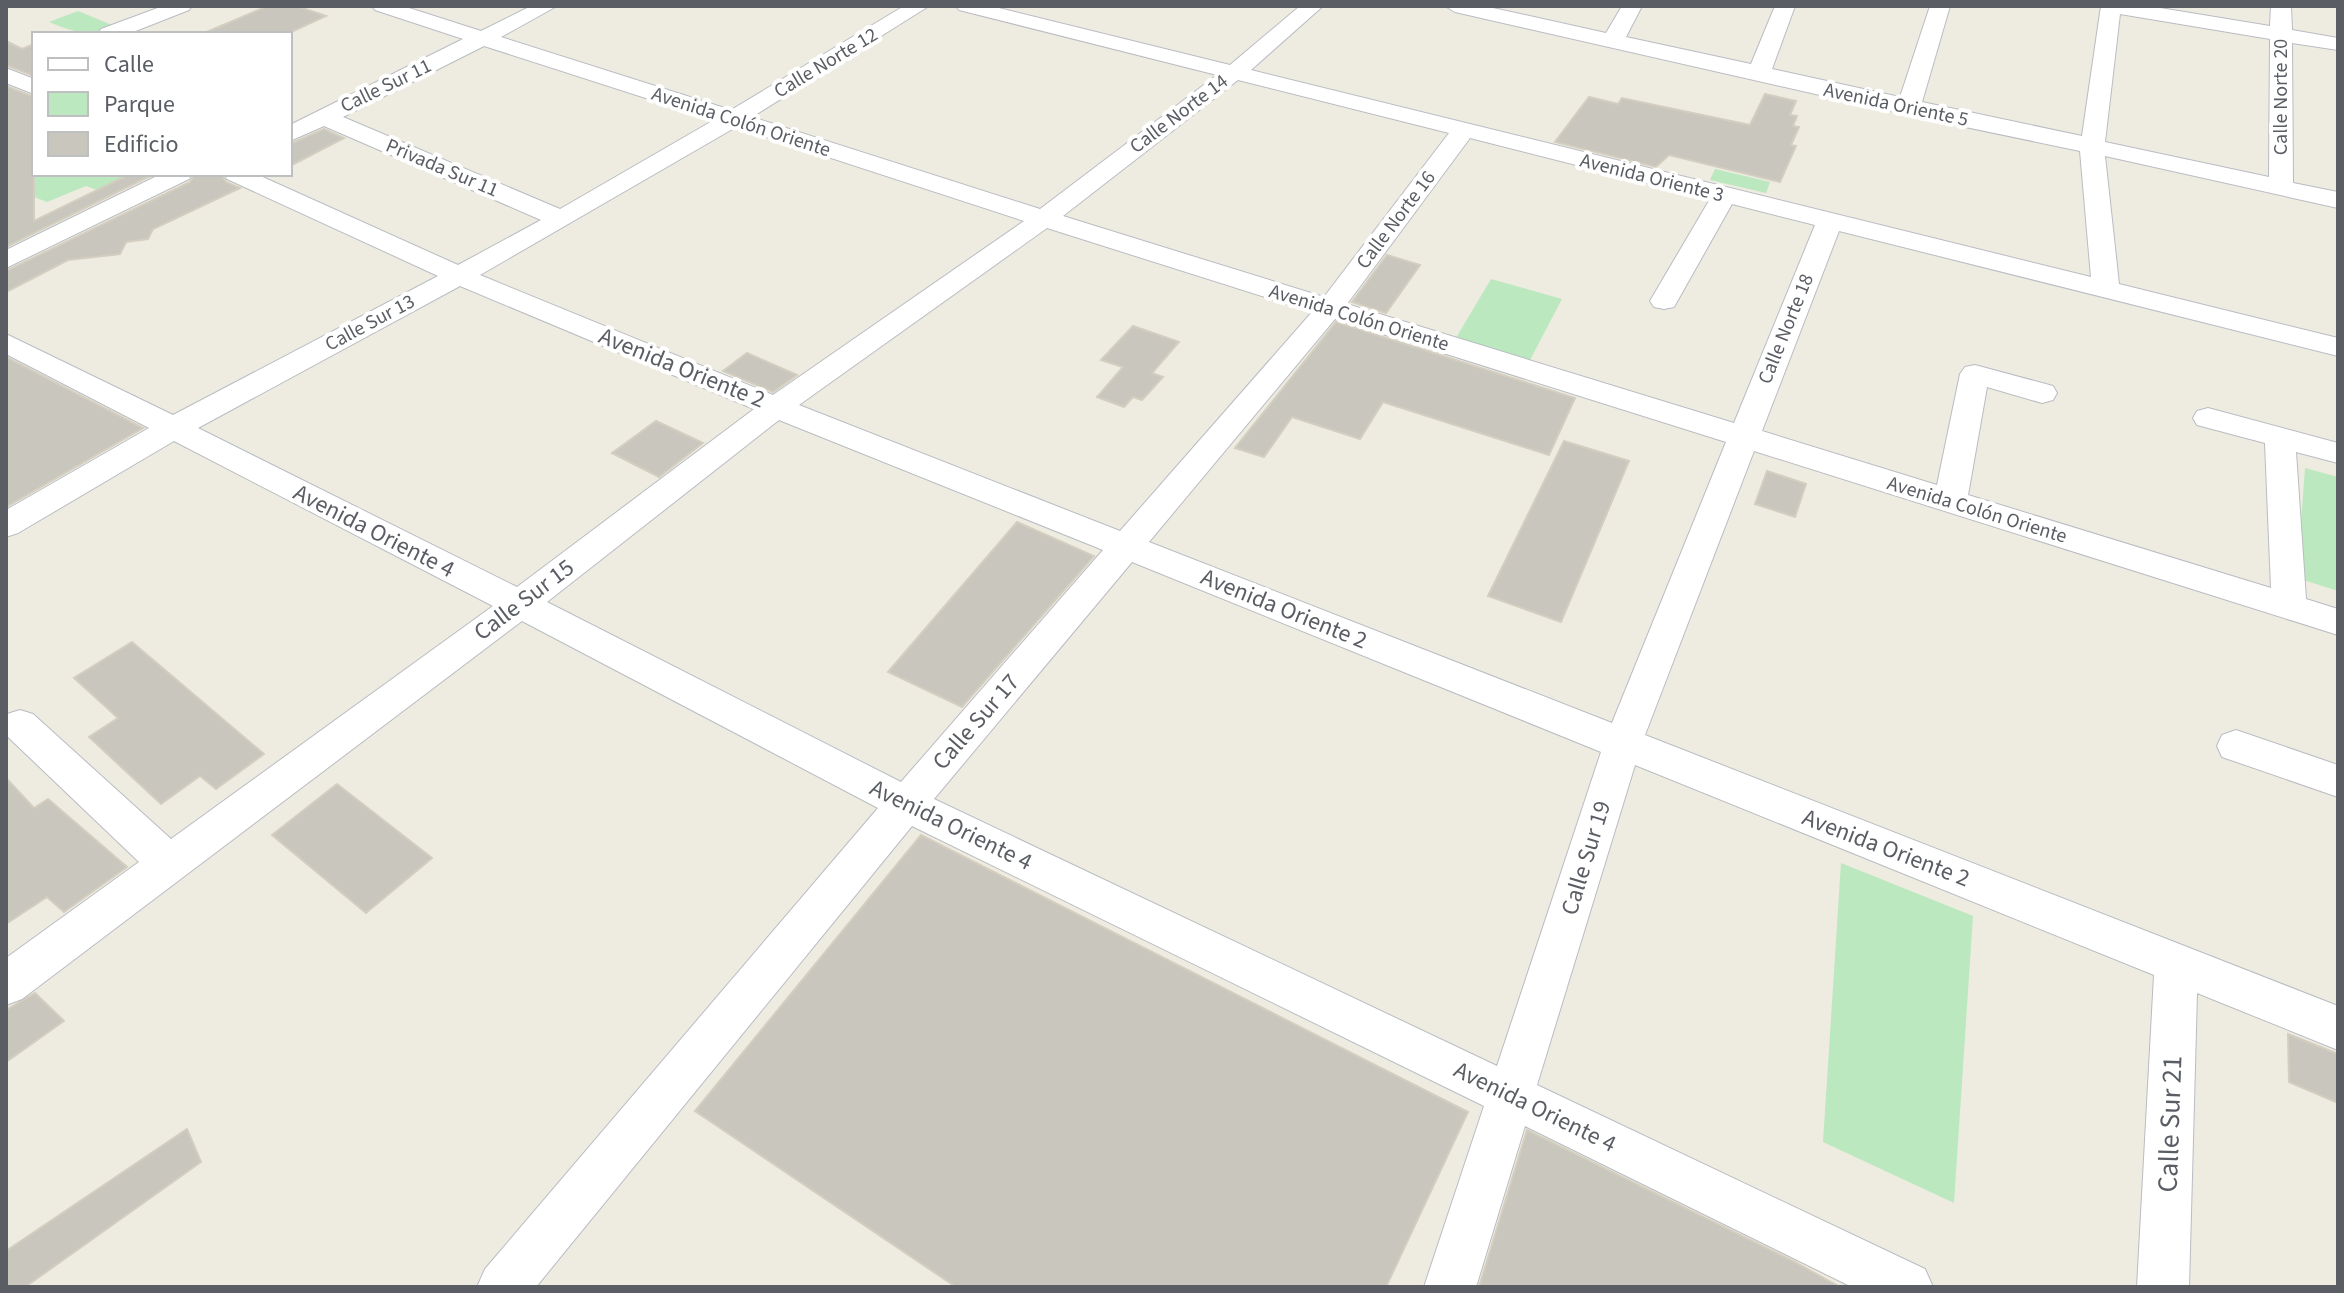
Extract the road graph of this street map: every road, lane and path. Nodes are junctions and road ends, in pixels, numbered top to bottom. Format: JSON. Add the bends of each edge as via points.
{"nodes":[{"id":1,"x":182,"y":6,"type":"edge"},
{"id":2,"x":382,"y":6,"type":"edge"},
{"id":3,"x":547,"y":6,"type":"edge"},
{"id":4,"x":919,"y":6,"type":"edge"},
{"id":5,"x":966,"y":6,"type":"edge"},
{"id":6,"x":1313,"y":6,"type":"edge"},
{"id":7,"x":1632,"y":6,"type":"edge"},
{"id":8,"x":1785,"y":6,"type":"edge"},
{"id":9,"x":1940,"y":6,"type":"edge"},
{"id":10,"x":2111,"y":6,"type":"edge"},
{"id":11,"x":2281,"y":6,"type":"edge"},
{"id":12,"x":1469,"y":7,"type":"edge"},
{"id":13,"x":1069,"y":13,"type":"dead end"},
{"id":14,"x":1049,"y":27,"type":"junction"},
{"id":15,"x":114,"y":32,"type":"edge"},
{"id":16,"x":2282,"y":34,"type":"junction"},
{"id":17,"x":481,"y":39,"type":"junction"},
{"id":18,"x":1612,"y":42,"type":"junction"},
{"id":19,"x":2338,"y":44,"type":"edge"},
{"id":20,"x":32,"y":64,"type":"edge"},
{"id":21,"x":1235,"y":72,"type":"junction"},
{"id":22,"x":6,"y":74,"type":"edge"},
{"id":23,"x":1758,"y":75,"type":"junction"},
{"id":24,"x":32,"y":86,"type":"edge"},
{"id":25,"x":1908,"y":108,"type":"junction"},
{"id":26,"x":323,"y":117,"type":"junction"},
{"id":27,"x":733,"y":119,"type":"junction"},
{"id":28,"x":1463,"y":131,"type":"junction"},
{"id":29,"x":292,"y":133,"type":"edge"},
{"id":30,"x":2092,"y":148,"type":"junction"},
{"id":31,"x":176,"y":176,"type":"edge"},
{"id":32,"x":240,"y":176,"type":"edge"},
{"id":33,"x":2281,"y":188,"type":"junction"},
{"id":34,"x":1724,"y":196,"type":"junction"},
{"id":35,"x":2338,"y":200,"type":"edge"},
{"id":36,"x":561,"y":219,"type":"junction"},
{"id":37,"x":1043,"y":219,"type":"junction"},
{"id":38,"x":1829,"y":222,"type":"junction"},
{"id":39,"x":6,"y":260,"type":"edge"},
{"id":40,"x":459,"y":276,"type":"junction"},
{"id":41,"x":2106,"y":289,"type":"junction"},
{"id":42,"x":1664,"y":301,"type":"dead end"},
{"id":43,"x":1329,"y":309,"type":"junction"},
{"id":44,"x":6,"y":343,"type":"edge"},
{"id":45,"x":2338,"y":347,"type":"edge"},
{"id":46,"x":2042,"y":393,"type":"dead end"},
{"id":47,"x":776,"y":407,"type":"junction"},
{"id":48,"x":2208,"y":418,"type":"dead end"},
{"id":49,"x":171,"y":429,"type":"junction"},
{"id":50,"x":1744,"y":436,"type":"junction"},
{"id":51,"x":2280,"y":437,"type":"junction"},
{"id":52,"x":2338,"y":453,"type":"edge"},
{"id":53,"x":1950,"y":503,"type":"junction"},
{"id":54,"x":6,"y":525,"type":"edge"},
{"id":55,"x":1127,"y":546,"type":"junction"},
{"id":56,"x":520,"y":604,"type":"junction"},
{"id":57,"x":2289,"y":607,"type":"junction"},
{"id":58,"x":2338,"y":622,"type":"edge"},
{"id":59,"x":20,"y":725,"type":"dead end"},
{"id":60,"x":1622,"y":745,"type":"junction"},
{"id":61,"x":2236,"y":746,"type":"dead end"},
{"id":62,"x":2338,"y":781,"type":"edge"},
{"id":63,"x":906,"y":804,"type":"junction"},
{"id":64,"x":171,"y":865,"type":"junction"},
{"id":65,"x":2176,"y":961,"type":"junction"},
{"id":66,"x":6,"y":984,"type":"edge"},
{"id":67,"x":2338,"y":1028,"type":"edge"},
{"id":68,"x":1512,"y":1095,"type":"junction"},
{"id":69,"x":503,"y":1287,"type":"edge"},
{"id":70,"x":1450,"y":1287,"type":"edge"},
{"id":71,"x":1907,"y":1287,"type":"edge"},
{"id":72,"x":2163,"y":1287,"type":"edge"}],
"edges":[{"from":1,"to":15,"type":"street"},
{"from":2,"to":17,"type":"street","name":"Avenida Colón Oriente"},
{"from":3,"to":17,"type":"street","name":"Calle Sur 11"},
{"from":4,"to":27,"type":"street","name":"Calle Norte 12"},
{"from":5,"to":14,"type":"street","name":"Avenida Oriente 3"},
{"from":6,"to":21,"type":"street","name":"Calle Norte 14"},
{"from":7,"to":18,"type":"street"},
{"from":8,"to":23,"type":"street"},
{"from":9,"to":25,"type":"street"},
{"from":10,"to":16,"type":"street"},
{"from":10,"to":30,"type":"street"},
{"from":11,"to":16,"type":"street","name":"Calle Norte 20"},
{"from":12,"to":18,"type":"street","name":"Avenida Oriente 5"},
{"from":13,"to":14,"type":"street"},
{"from":14,"to":21,"type":"street","name":"Avenida Oriente 3"},
{"from":16,"to":19,"type":"street"},
{"from":16,"to":33,"type":"street","name":"Calle Norte 20"},
{"from":17,"to":26,"type":"street","name":"Calle Sur 11"},
{"from":17,"to":27,"type":"street","name":"Avenida Colón Oriente"},
{"from":18,"to":23,"type":"street","name":"Avenida Oriente 5"},
{"from":20,"to":22,"type":"street"},
{"from":21,"to":28,"type":"street","name":"Avenida Oriente 3"},
{"from":21,"to":37,"type":"street","name":"Calle Norte 14"},
{"from":22,"to":24,"type":"street"},
{"from":23,"to":25,"type":"street","name":"Avenida Oriente 5"},
{"from":25,"to":30,"type":"street","name":"Avenida Oriente 5"},
{"from":26,"to":29,"type":"street","name":"Calle Sur 11"},
{"from":26,"to":36,"type":"street","name":"Privada Sur 11"},
{"from":27,"to":36,"type":"street","name":"Calle Sur 13"},
{"from":27,"to":37,"type":"street","name":"Avenida Colón Oriente"},
{"from":28,"to":34,"type":"street","name":"Avenida Oriente 3"},
{"from":28,"to":43,"type":"street","name":"Calle Norte 16"},
{"from":30,"to":33,"type":"street","name":"Avenida Oriente 5"},
{"from":30,"to":41,"type":"street"},
{"from":31,"to":39,"type":"street"},
{"from":32,"to":40,"type":"street","name":"Avenida Oriente 2"},
{"from":33,"to":35,"type":"street","name":"Avenida Oriente 5"},
{"from":34,"to":38,"type":"street","name":"Avenida Oriente 3"},
{"from":34,"to":42,"type":"street"},
{"from":36,"to":40,"type":"street","name":"Calle Sur 13"},
{"from":37,"to":43,"type":"street","name":"Avenida Colón Oriente"},
{"from":37,"to":47,"type":"street","name":"Calle Sur 15"},
{"from":38,"to":41,"type":"street","name":"Avenida Oriente 3"},
{"from":38,"to":50,"type":"street","name":"Calle Norte 18"},
{"from":40,"to":47,"type":"street","name":"Avenida Oriente 2"},
{"from":40,"to":49,"type":"street","name":"Calle Sur 13"},
{"from":41,"to":45,"type":"street","name":"Avenida Oriente 3"},
{"from":43,"to":50,"type":"street","name":"Avenida Colón Oriente"},
{"from":43,"to":55,"type":"street","name":"Calle Sur 17"},
{"from":44,"to":49,"type":"street","name":"Avenida Oriente 4"},
{"from":46,"to":53,"type":"street","via":[[1975,374]]},
{"from":47,"to":55,"type":"street","name":"Avenida Oriente 2"},
{"from":47,"to":56,"type":"street","name":"Calle Sur 15"},
{"from":48,"to":51,"type":"street"},
{"from":49,"to":54,"type":"street","name":"Calle Sur 13"},
{"from":49,"to":56,"type":"street","name":"Avenida Oriente 4"},
{"from":50,"to":53,"type":"street","name":"Avenida Colón Oriente"},
{"from":50,"to":60,"type":"street","name":"Calle Sur 19"},
{"from":51,"to":52,"type":"street"},
{"from":51,"to":57,"type":"street"},
{"from":53,"to":57,"type":"street","name":"Avenida Colón Oriente"},
{"from":55,"to":60,"type":"street","name":"Avenida Oriente 2"},
{"from":55,"to":63,"type":"street","name":"Calle Sur 17"},
{"from":56,"to":63,"type":"street","name":"Avenida Oriente 4"},
{"from":56,"to":64,"type":"street","name":"Calle Sur 15"},
{"from":57,"to":58,"type":"street","name":"Avenida Colón Oriente"},
{"from":59,"to":64,"type":"street"},
{"from":60,"to":65,"type":"street","name":"Avenida Oriente 2"},
{"from":60,"to":68,"type":"street","name":"Calle Sur 19"},
{"from":61,"to":62,"type":"street"},
{"from":63,"to":68,"type":"street","name":"Avenida Oriente 4"},
{"from":63,"to":69,"type":"street","name":"Calle Sur 17"},
{"from":64,"to":66,"type":"street","name":"Calle Sur 15"},
{"from":65,"to":67,"type":"street","name":"Avenida Oriente 2"},
{"from":65,"to":72,"type":"street","name":"Calle Sur 21"},
{"from":68,"to":70,"type":"street","name":"Calle Sur 19"},
{"from":68,"to":71,"type":"street","name":"Avenida Oriente 4"}]}
